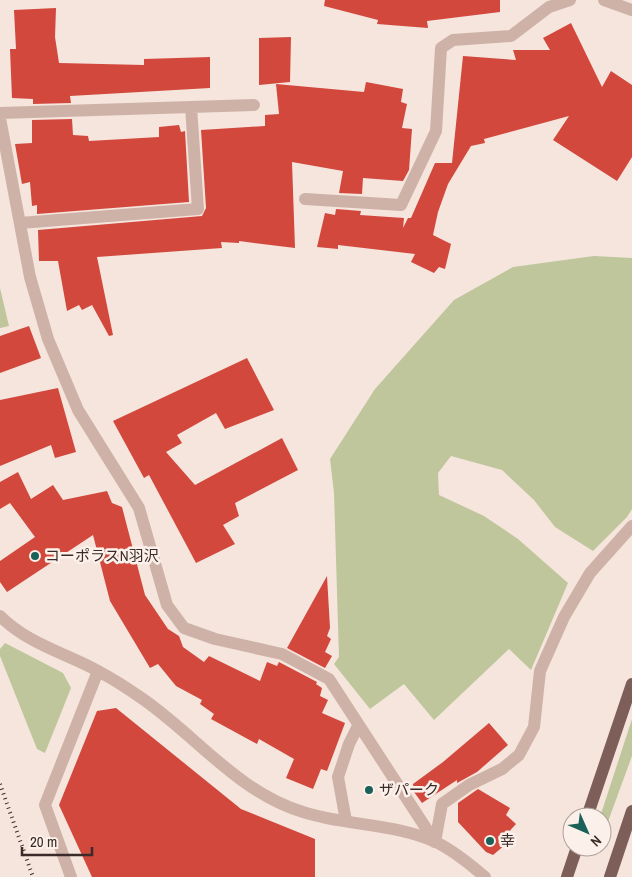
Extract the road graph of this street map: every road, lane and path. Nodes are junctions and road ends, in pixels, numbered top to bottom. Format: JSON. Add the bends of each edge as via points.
{"nodes":[{"id":1,"x":570,"y":0,"type":"edge"},
{"id":2,"x":604,"y":0,"type":"edge"},
{"id":3,"x":632,"y":10,"type":"edge"},
{"id":4,"x":254,"y":105,"type":"dead end"},
{"id":5,"x":191,"y":107,"type":"junction"},
{"id":6,"x":0,"y":113,"type":"edge"},
{"id":7,"x":0,"y":118,"type":"edge"},
{"id":8,"x":305,"y":199,"type":"dead end"},
{"id":9,"x":20,"y":223,"type":"junction"},
{"id":10,"x":632,"y":526,"type":"edge"},
{"id":11,"x":0,"y":616,"type":"edge"},
{"id":12,"x":98,"y":671,"type":"junction"},
{"id":13,"x":632,"y":684,"type":"edge"},
{"id":14,"x":358,"y":726,"type":"junction"},
{"id":15,"x":590,"y":807,"type":"edge"},
{"id":16,"x":632,"y":811,"type":"edge"},
{"id":17,"x":346,"y":820,"type":"junction"},
{"id":18,"x":435,"y":842,"type":"junction"},
{"id":19,"x":574,"y":857,"type":"edge"},
{"id":20,"x":71,"y":877,"type":"edge"},
{"id":21,"x":486,"y":877,"type":"edge"},
{"id":22,"x":567,"y":877,"type":"edge"},
{"id":23,"x":610,"y":877,"type":"edge"}],
"edges":[{"from":1,"to":8,"type":"street","via":[[549,8],[511,36],[453,40],[441,48],[436,130],[401,205]]},
{"from":2,"to":3,"type":"street"},
{"from":4,"to":5,"type":"street"},
{"from":5,"to":6,"type":"street"},
{"from":5,"to":9,"type":"street","via":[[198,209]]},
{"from":7,"to":9,"type":"street"},
{"from":9,"to":14,"type":"street","via":[[30,277],[48,339],[78,410],[139,508],[167,605],[184,628],[215,639],[282,654],[329,679]]},
{"from":10,"to":18,"type":"street","via":[[590,574],[564,617],[540,671],[534,727],[519,755],[502,769],[469,785],[442,804]]},
{"from":11,"to":12,"type":"street","via":[[37,644]]},
{"from":12,"to":17,"type":"street","via":[[154,706],[249,786],[303,812]]},
{"from":12,"to":20,"type":"street","via":[[44,805]]},
{"from":13,"to":15,"type":"main road"},
{"from":14,"to":17,"type":"street","via":[[338,777]]},
{"from":14,"to":18,"type":"street"},
{"from":16,"to":23,"type":"main road"},
{"from":17,"to":18,"type":"street"},
{"from":18,"to":21,"type":"street","via":[[463,858]]},
{"from":19,"to":22,"type":"main road"}]}
